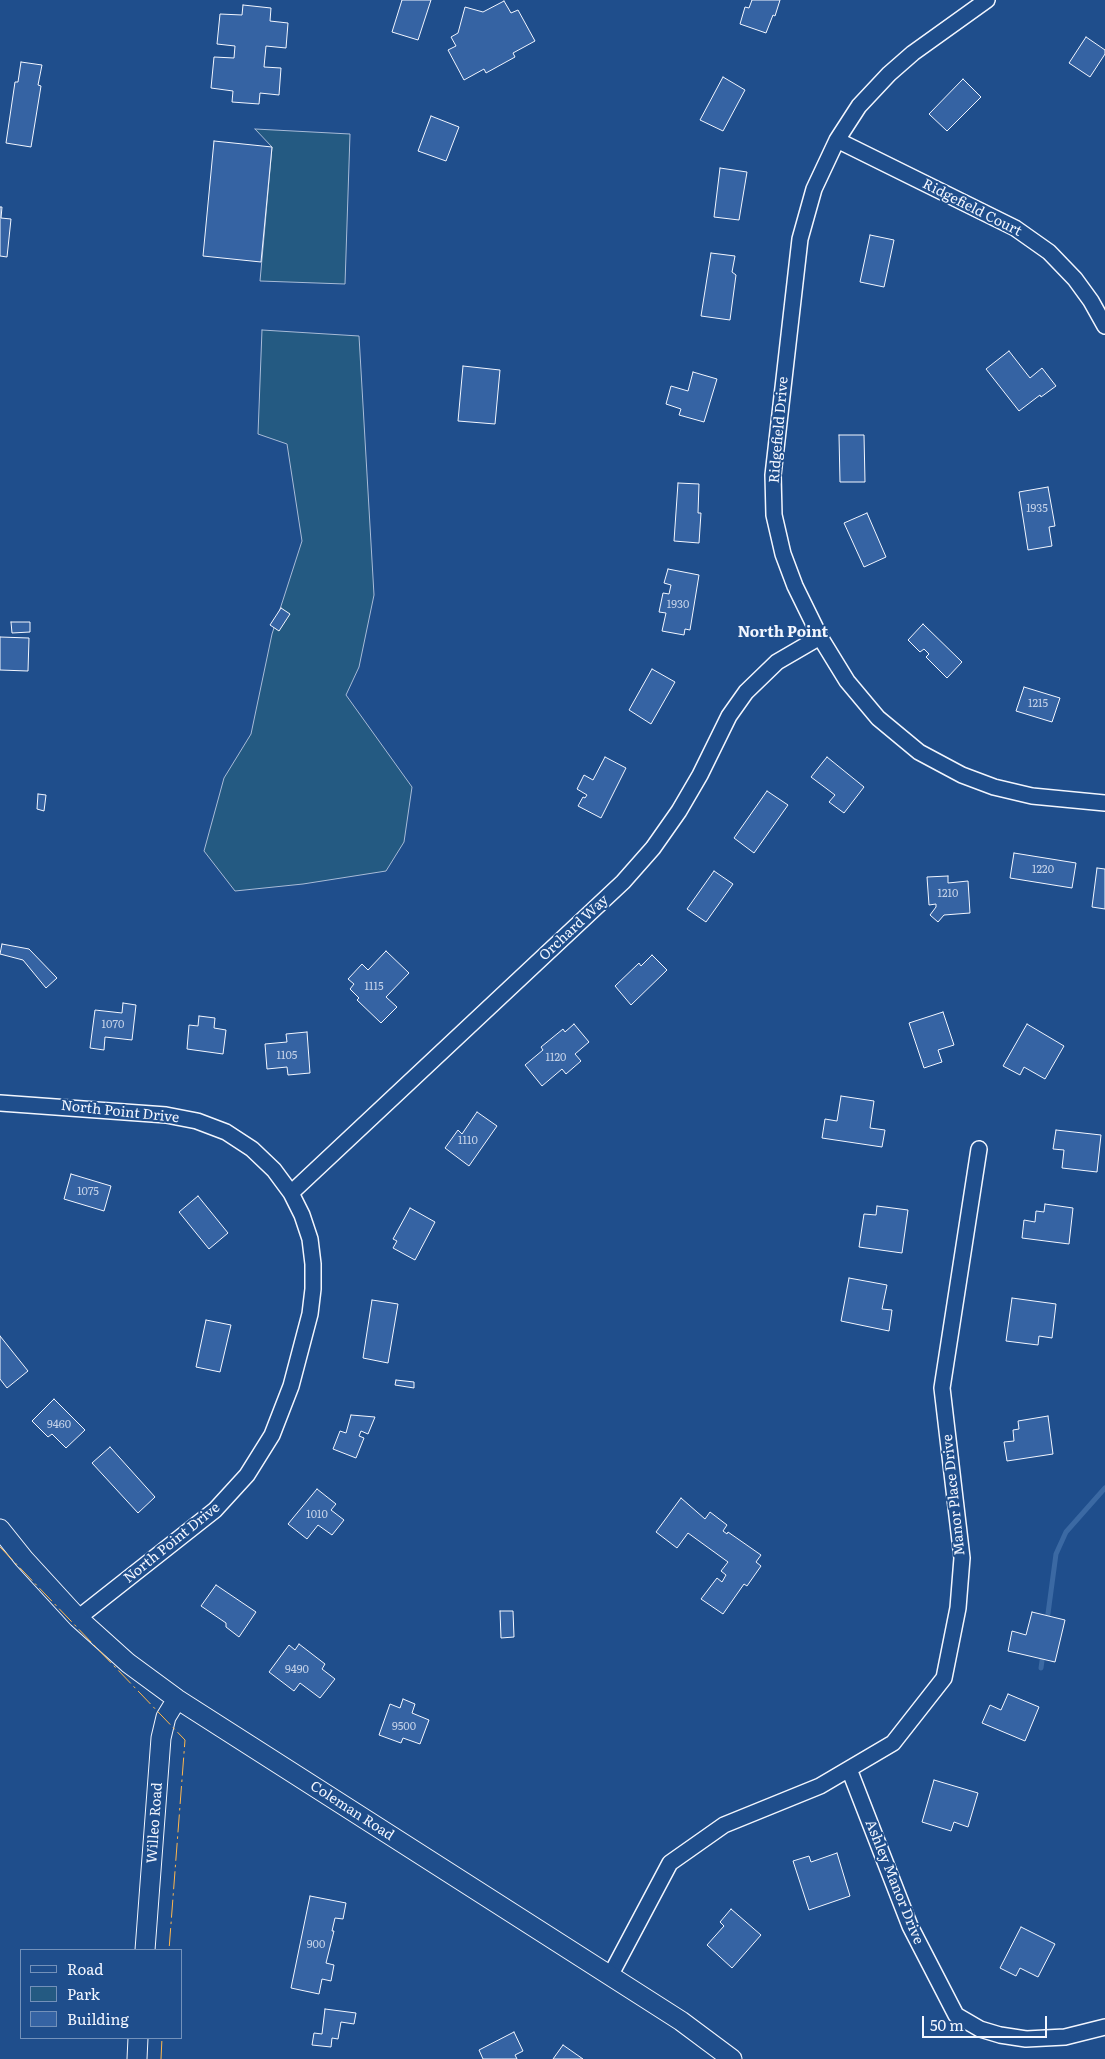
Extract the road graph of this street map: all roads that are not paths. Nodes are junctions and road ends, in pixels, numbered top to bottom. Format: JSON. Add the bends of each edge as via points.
{"nodes":[{"id":1,"x":987,"y":0,"type":"edge"},
{"id":2,"x":836,"y":140,"type":"junction"},
{"id":3,"x":1105,"y":326,"type":"edge"},
{"id":4,"x":820,"y":636,"type":"junction"},
{"id":5,"x":1105,"y":803,"type":"edge"},
{"id":6,"x":0,"y":1103,"type":"edge"},
{"id":7,"x":978,"y":1149,"type":"dead end"},
{"id":8,"x":291,"y":1193,"type":"junction"},
{"id":9,"x":0,"y":1529,"type":"edge"},
{"id":10,"x":78,"y":1618,"type":"junction"},
{"id":11,"x":177,"y":1700,"type":"junction"},
{"id":12,"x":849,"y":1769,"type":"junction"},
{"id":13,"x":145,"y":1949,"type":"edge"},
{"id":14,"x":610,"y":1976,"type":"junction"},
{"id":15,"x":1105,"y":2027,"type":"edge"},
{"id":16,"x":138,"y":2039,"type":"edge"},
{"id":17,"x":137,"y":2059,"type":"edge"},
{"id":18,"x":732,"y":2059,"type":"edge"}],
"edges":[{"from":1,"to":2,"type":"street","name":"Ridgefield Drive","via":[[889,74],[859,106]]},
{"from":2,"to":3,"type":"street","name":"Ridgefield Court","via":[[1022,232],[1049,252],[1075,279]]},
{"from":2,"to":4,"type":"street","name":"Ridgefield Drive","via":[[814,189],[800,239],[773,475],[774,515],[783,554]]},
{"from":4,"to":5,"type":"street","name":"Ridgefield Drive","via":[[847,681],[878,718],[920,752],[962,775],[994,787],[1032,796]]},
{"from":4,"to":8,"type":"street","name":"Orchard Way","via":[[777,662],[746,692],[679,811],[623,882]]},
{"from":6,"to":8,"type":"street","name":"North Point Drive","via":[[166,1115],[198,1121],[226,1132],[252,1149],[274,1170]]},
{"from":7,"to":12,"type":"street","name":"Manor Place Drive","via":[[942,1388],[962,1558],[958,1608],[944,1678],[893,1743]]},
{"from":8,"to":10,"type":"street","name":"North Point Drive","via":[[310,1239],[313,1289],[310,1314],[291,1386],[272,1435],[247,1475],[215,1510]]},
{"from":9,"to":10,"type":"street","name":"Coleman Road"},
{"from":10,"to":11,"type":"street","name":"Coleman Road","via":[[128,1663]]},
{"from":11,"to":13,"type":"street","name":"Willeo Road","via":[[166,1717],[161,1738]]},
{"from":11,"to":14,"type":"street","name":"Coleman Road"},
{"from":12,"to":14,"type":"street","name":"Manor Place Drive","via":[[820,1786],[724,1825],[670,1863]]},
{"from":12,"to":15,"type":"street","name":"Ashley Manor Drive","via":[[910,1926],[956,2015],[980,2029],[1026,2039],[1065,2037]]},
{"from":14,"to":18,"type":"street","name":"Coleman Road","via":[[682,2021]]},
{"from":16,"to":17,"type":"street"}]}
